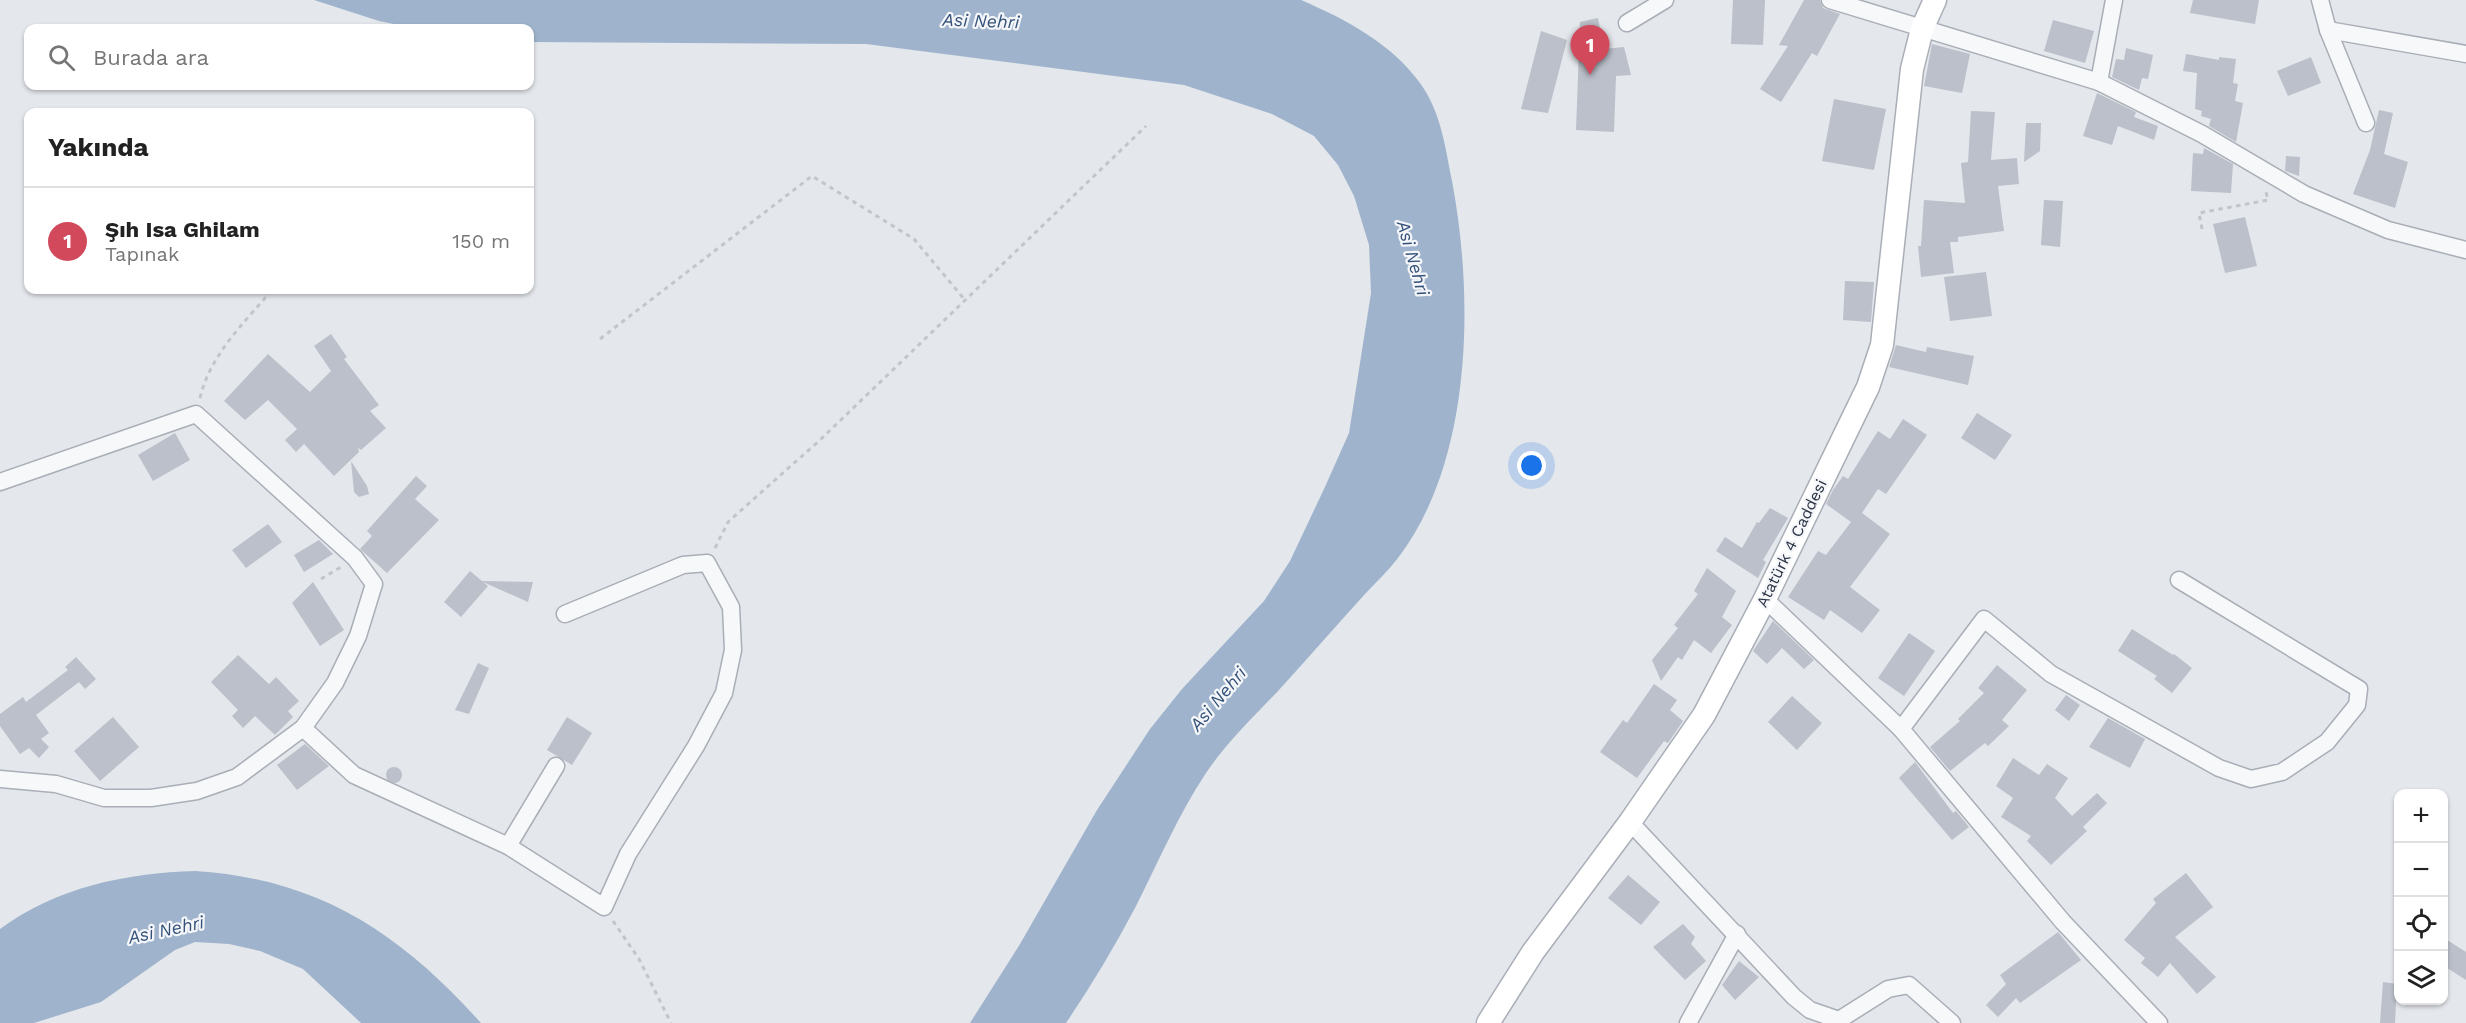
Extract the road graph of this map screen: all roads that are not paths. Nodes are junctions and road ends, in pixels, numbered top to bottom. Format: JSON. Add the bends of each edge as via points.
{"nodes":[{"id":1,"x":1665,"y":0,"type":"edge"},
{"id":2,"x":1830,"y":0,"type":"edge"},
{"id":3,"x":1935,"y":0,"type":"edge"},
{"id":4,"x":2114,"y":0,"type":"edge"},
{"id":5,"x":2320,"y":0,"type":"edge"},
{"id":6,"x":1627,"y":24,"type":"dead end"},
{"id":7,"x":1922,"y":29,"type":"junction"},
{"id":8,"x":2328,"y":30,"type":"junction"},
{"id":9,"x":2466,"y":54,"type":"edge"},
{"id":10,"x":2099,"y":82,"type":"junction"},
{"id":11,"x":2366,"y":123,"type":"dead end"},
{"id":12,"x":2466,"y":250,"type":"edge"},
{"id":13,"x":0,"y":482,"type":"edge"},
{"id":14,"x":2179,"y":580,"type":"dead end"},
{"id":15,"x":1765,"y":599,"type":"junction"},
{"id":16,"x":565,"y":614,"type":"dead end"},
{"id":17,"x":303,"y":728,"type":"junction"},
{"id":18,"x":1901,"y":729,"type":"junction"},
{"id":19,"x":556,"y":766,"type":"dead end"},
{"id":20,"x":0,"y":779,"type":"edge"},
{"id":21,"x":1630,"y":822,"type":"junction"},
{"id":22,"x":508,"y":846,"type":"junction"},
{"id":23,"x":1737,"y":934,"type":"junction"},
{"id":24,"x":1814,"y":1017,"type":"edge"},
{"id":25,"x":1488,"y":1023,"type":"edge"},
{"id":26,"x":1688,"y":1023,"type":"edge"},
{"id":27,"x":1952,"y":1023,"type":"edge"},
{"id":28,"x":2158,"y":1023,"type":"edge"}],
"edges":[{"from":1,"to":6,"type":"street"},
{"from":2,"to":7,"type":"street"},
{"from":3,"to":7,"type":"street","name":"Atatürk 4 Caddesi"},
{"from":4,"to":10,"type":"street"},
{"from":5,"to":8,"type":"street"},
{"from":7,"to":10,"type":"street"},
{"from":7,"to":15,"type":"street","name":"Atatürk 4 Caddesi","via":[[1905,120],[1882,345],[1868,387]]},
{"from":8,"to":9,"type":"street"},
{"from":8,"to":11,"type":"street"},
{"from":10,"to":12,"type":"street","via":[[2202,134],[2304,194],[2388,230]]},
{"from":13,"to":17,"type":"street","via":[[196,414],[355,558],[374,584],[358,636],[335,683]]},
{"from":14,"to":18,"type":"street","via":[[2359,689],[2357,705],[2327,742],[2282,772],[2251,779],[2218,768],[2051,674],[1984,619]]},
{"from":15,"to":18,"type":"street"},
{"from":15,"to":21,"type":"street","name":"Atatürk 4 Caddesi","via":[[1704,715]]},
{"from":16,"to":22,"type":"street","via":[[683,565],[707,563],[731,607],[733,650],[724,693],[628,855],[604,908]]},
{"from":17,"to":20,"type":"street","via":[[237,777],[197,791],[151,798],[104,798],[56,784]]},
{"from":17,"to":22,"type":"street","via":[[354,775]]},
{"from":18,"to":28,"type":"street","via":[[2063,922]]},
{"from":19,"to":22,"type":"street"},
{"from":21,"to":23,"type":"street"},
{"from":21,"to":25,"type":"street","name":"Atatürk 4 Caddesi","via":[[1533,952]]},
{"from":23,"to":24,"type":"street"},
{"from":23,"to":26,"type":"street"},
{"from":24,"to":27,"type":"street","via":[[1839,1020],[1888,989],[1909,985]]}]}
